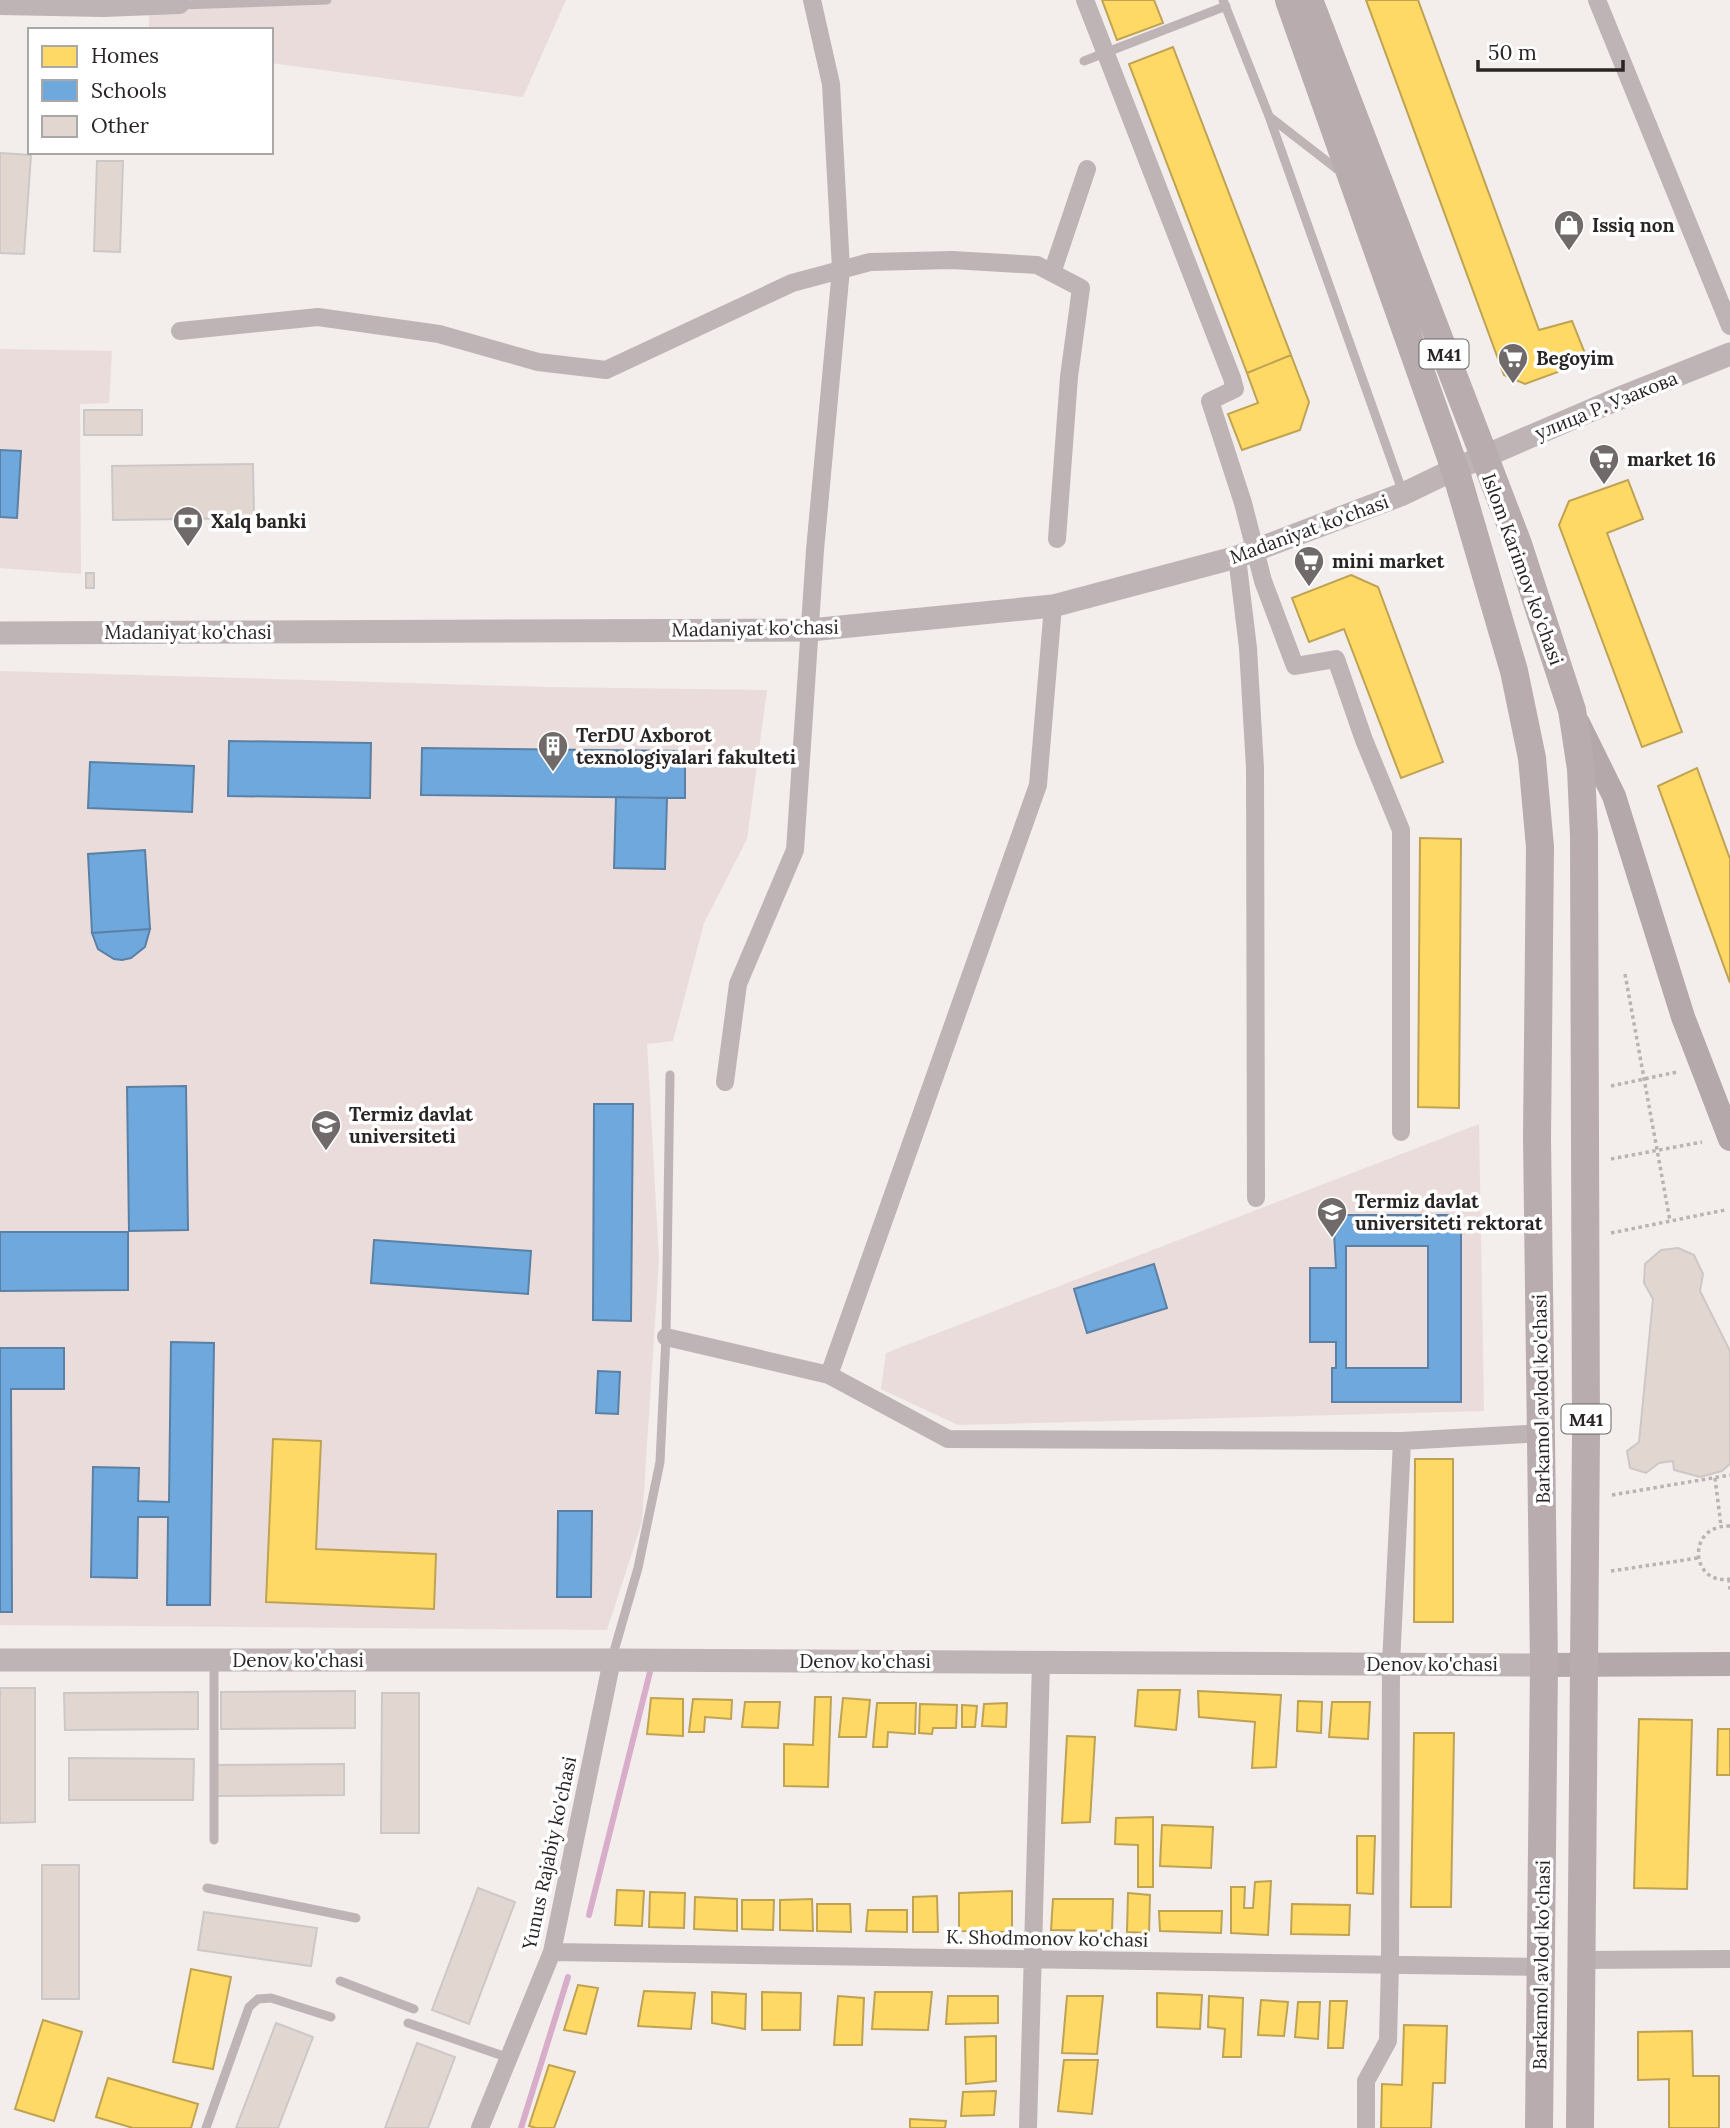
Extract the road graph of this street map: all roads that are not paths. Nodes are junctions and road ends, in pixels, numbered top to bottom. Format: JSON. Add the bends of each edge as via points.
{"nodes":[{"id":1,"x":327,"y":0,"type":"edge"},
{"id":2,"x":812,"y":0,"type":"edge"},
{"id":3,"x":1086,"y":0,"type":"edge"},
{"id":4,"x":1289,"y":0,"type":"edge"},
{"id":5,"x":1309,"y":0,"type":"edge"},
{"id":6,"x":1597,"y":0,"type":"edge"},
{"id":7,"x":180,"y":3,"type":"edge"},
{"id":8,"x":1225,"y":3,"type":"edge"},
{"id":9,"x":0,"y":6,"type":"edge"},
{"id":10,"x":1106,"y":51,"type":"junction"},
{"id":11,"x":1084,"y":61,"type":"dead end"},
{"id":12,"x":1269,"y":116,"type":"junction"},
{"id":13,"x":1087,"y":169,"type":"dead end"},
{"id":14,"x":1355,"y":184,"type":"junction"},
{"id":15,"x":841,"y":269,"type":"junction"},
{"id":16,"x":1052,"y":273,"type":"junction"},
{"id":17,"x":1730,"y":326,"type":"edge"},
{"id":18,"x":180,"y":331,"type":"dead end"},
{"id":19,"x":1730,"y":354,"type":"edge"},
{"id":20,"x":1483,"y":456,"type":"junction"},
{"id":21,"x":1455,"y":469,"type":"junction"},
{"id":22,"x":1403,"y":494,"type":"junction"},
{"id":23,"x":1057,"y":539,"type":"dead end"},
{"id":24,"x":1245,"y":554,"type":"junction"},
{"id":25,"x":1053,"y":606,"type":"junction"},
{"id":26,"x":810,"y":630,"type":"junction"},
{"id":27,"x":0,"y":633,"type":"edge"},
{"id":28,"x":1514,"y":671,"type":"joint"},
{"id":29,"x":1572,"y":710,"type":"junction"},
{"id":30,"x":670,"y":1075,"type":"dead end"},
{"id":31,"x":724,"y":1082,"type":"dead end"},
{"id":32,"x":1401,"y":1132,"type":"dead end"},
{"id":33,"x":1730,"y":1139,"type":"edge"},
{"id":34,"x":1256,"y":1198,"type":"dead end"},
{"id":35,"x":666,"y":1337,"type":"junction"},
{"id":36,"x":829,"y":1375,"type":"junction"},
{"id":37,"x":1542,"y":1433,"type":"junction"},
{"id":38,"x":1402,"y":1441,"type":"junction"},
{"id":39,"x":0,"y":1660,"type":"edge"},
{"id":40,"x":214,"y":1660,"type":"junction"},
{"id":41,"x":611,"y":1660,"type":"junction"},
{"id":42,"x":1041,"y":1662,"type":"junction"},
{"id":43,"x":1391,"y":1664,"type":"junction"},
{"id":44,"x":1730,"y":1664,"type":"edge"},
{"id":45,"x":1544,"y":1665,"type":"junction"},
{"id":46,"x":1583,"y":1665,"type":"junction"},
{"id":47,"x":214,"y":1840,"type":"dead end"},
{"id":48,"x":207,"y":1888,"type":"dead end"},
{"id":49,"x":356,"y":1918,"type":"dead end"},
{"id":50,"x":552,"y":1952,"type":"junction"},
{"id":51,"x":1034,"y":1958,"type":"junction"},
{"id":52,"x":1730,"y":1959,"type":"edge"},
{"id":53,"x":1582,"y":1960,"type":"junction"},
{"id":54,"x":1391,"y":1964,"type":"junction"},
{"id":55,"x":1541,"y":1967,"type":"junction"},
{"id":56,"x":340,"y":1981,"type":"dead end"},
{"id":57,"x":414,"y":2010,"type":"dead end"},
{"id":58,"x":331,"y":2017,"type":"dead end"},
{"id":59,"x":408,"y":2023,"type":"dead end"},
{"id":60,"x":509,"y":2058,"type":"junction"},
{"id":61,"x":206,"y":2128,"type":"edge"},
{"id":62,"x":480,"y":2128,"type":"edge"},
{"id":63,"x":1028,"y":2128,"type":"edge"},
{"id":64,"x":1366,"y":2128,"type":"edge"},
{"id":65,"x":1539,"y":2128,"type":"edge"},
{"id":66,"x":1580,"y":2128,"type":"edge"}],
"edges":[{"from":1,"to":7,"type":"lane"},
{"from":2,"to":15,"type":"street","via":[[831,84]]},
{"from":3,"to":10,"type":"street"},
{"from":4,"to":14,"type":"main road","name":"Islom Karimov ko'chasi","number":"M41"},
{"from":5,"to":20,"type":"main road","name":"Islom Karimov ko'chasi","number":"M41"},
{"from":6,"to":17,"type":"street"},
{"from":7,"to":9,"type":"street","via":[[103,8]]},
{"from":8,"to":10,"type":"lane"},
{"from":8,"to":12,"type":"lane"},
{"from":10,"to":11,"type":"lane"},
{"from":10,"to":24,"type":"street","via":[[1235,389],[1210,401],[1243,503]]},
{"from":12,"to":14,"type":"lane"},
{"from":12,"to":22,"type":"lane"},
{"from":13,"to":16,"type":"street"},
{"from":14,"to":21,"type":"main road","name":"Islom Karimov ko'chasi","number":"M41"},
{"from":15,"to":16,"type":"street","via":[[870,262],[952,260],[1037,265]]},
{"from":15,"to":18,"type":"street","via":[[792,283],[606,370],[538,362],[439,334],[318,317]]},
{"from":15,"to":26,"type":"street"},
{"from":16,"to":23,"type":"street","via":[[1081,288]]},
{"from":19,"to":20,"type":"street","name":"улица Р. Узакова"},
{"from":20,"to":21,"type":"street","name":"Madaniyat ko'chasi"},
{"from":20,"to":29,"type":"main road","name":"Islom Karimov ko'chasi","number":"M41","via":[[1518,544]]},
{"from":21,"to":22,"type":"street","name":"Madaniyat ko'chasi"},
{"from":21,"to":28,"type":"main road","name":"Islom Karimov ko'chasi","number":"M41"},
{"from":22,"to":24,"type":"street","name":"Madaniyat ko'chasi"},
{"from":24,"to":25,"type":"street","name":"Madaniyat ko'chasi"},
{"from":24,"to":32,"type":"street","via":[[1295,666],[1336,659],[1401,830]]},
{"from":24,"to":34,"type":"street","via":[[1255,768]]},
{"from":25,"to":26,"type":"street","name":"Madaniyat ko'chasi"},
{"from":25,"to":36,"type":"street","via":[[1038,785]]},
{"from":26,"to":27,"type":"street","name":"Madaniyat ko'chasi"},
{"from":26,"to":31,"type":"street","via":[[795,850],[738,984]]},
{"from":28,"to":37,"type":"main road","name":"Barkamol avlod ko'chasi","number":"M41","via":[[1532,758],[1540,847],[1537,1138]]},
{"from":29,"to":33,"type":"main road","name":"Islom Karimov ko'chasi","via":[[1614,796],[1684,1017]]},
{"from":29,"to":46,"type":"main road","name":"Barkamol avlod ko'chasi","number":"M41","via":[[1585,849]]},
{"from":30,"to":35,"type":"lane"},
{"from":35,"to":36,"type":"street"},
{"from":35,"to":41,"type":"lane","via":[[660,1462],[638,1569]]},
{"from":36,"to":38,"type":"street","via":[[948,1439]]},
{"from":37,"to":38,"type":"street"},
{"from":37,"to":45,"type":"main road","name":"Barkamol avlod ko'chasi","number":"M41"},
{"from":38,"to":43,"type":"street"},
{"from":39,"to":40,"type":"street","name":"Denov ko'chasi"},
{"from":40,"to":41,"type":"street","name":"Denov ko'chasi"},
{"from":40,"to":47,"type":"lane"},
{"from":41,"to":42,"type":"street","name":"Denov ko'chasi"},
{"from":41,"to":50,"type":"street","name":"Yunus Rajabiy ko'chasi"},
{"from":42,"to":43,"type":"street","name":"Denov ko'chasi"},
{"from":42,"to":51,"type":"street"},
{"from":43,"to":45,"type":"street","name":"Denov ko'chasi"},
{"from":43,"to":54,"type":"street"},
{"from":44,"to":46,"type":"main road","name":"Denov ko'chasi"},
{"from":45,"to":46,"type":"main road","name":"Denov ko'chasi"},
{"from":45,"to":55,"type":"main road","name":"Barkamol avlod ko'chasi","number":"M41"},
{"from":46,"to":53,"type":"main road","name":"Barkamol avlod ko'chasi","number":"M41"},
{"from":48,"to":49,"type":"lane"},
{"from":50,"to":51,"type":"street","name":"K. Shodmonov ko'chasi"},
{"from":50,"to":60,"type":"street","name":"Yunus Rajabiy ko'chasi"},
{"from":51,"to":54,"type":"street","name":"K. Shodmonov ko'chasi"},
{"from":51,"to":63,"type":"street"},
{"from":52,"to":53,"type":"street"},
{"from":53,"to":66,"type":"main road","name":"Barkamol avlod ko'chasi","number":"M41"},
{"from":54,"to":55,"type":"street","name":"K. Shodmonov ko'chasi"},
{"from":54,"to":64,"type":"street","via":[[1388,2041],[1367,2081]]},
{"from":55,"to":65,"type":"main road","name":"Barkamol avlod ko'chasi","number":"M41"},
{"from":56,"to":57,"type":"lane"},
{"from":58,"to":61,"type":"lane","via":[[271,1998],[258,1999],[249,2007]]},
{"from":59,"to":60,"type":"lane"},
{"from":60,"to":62,"type":"street","name":"Yunus Rajabiy ko'chasi"}]}
